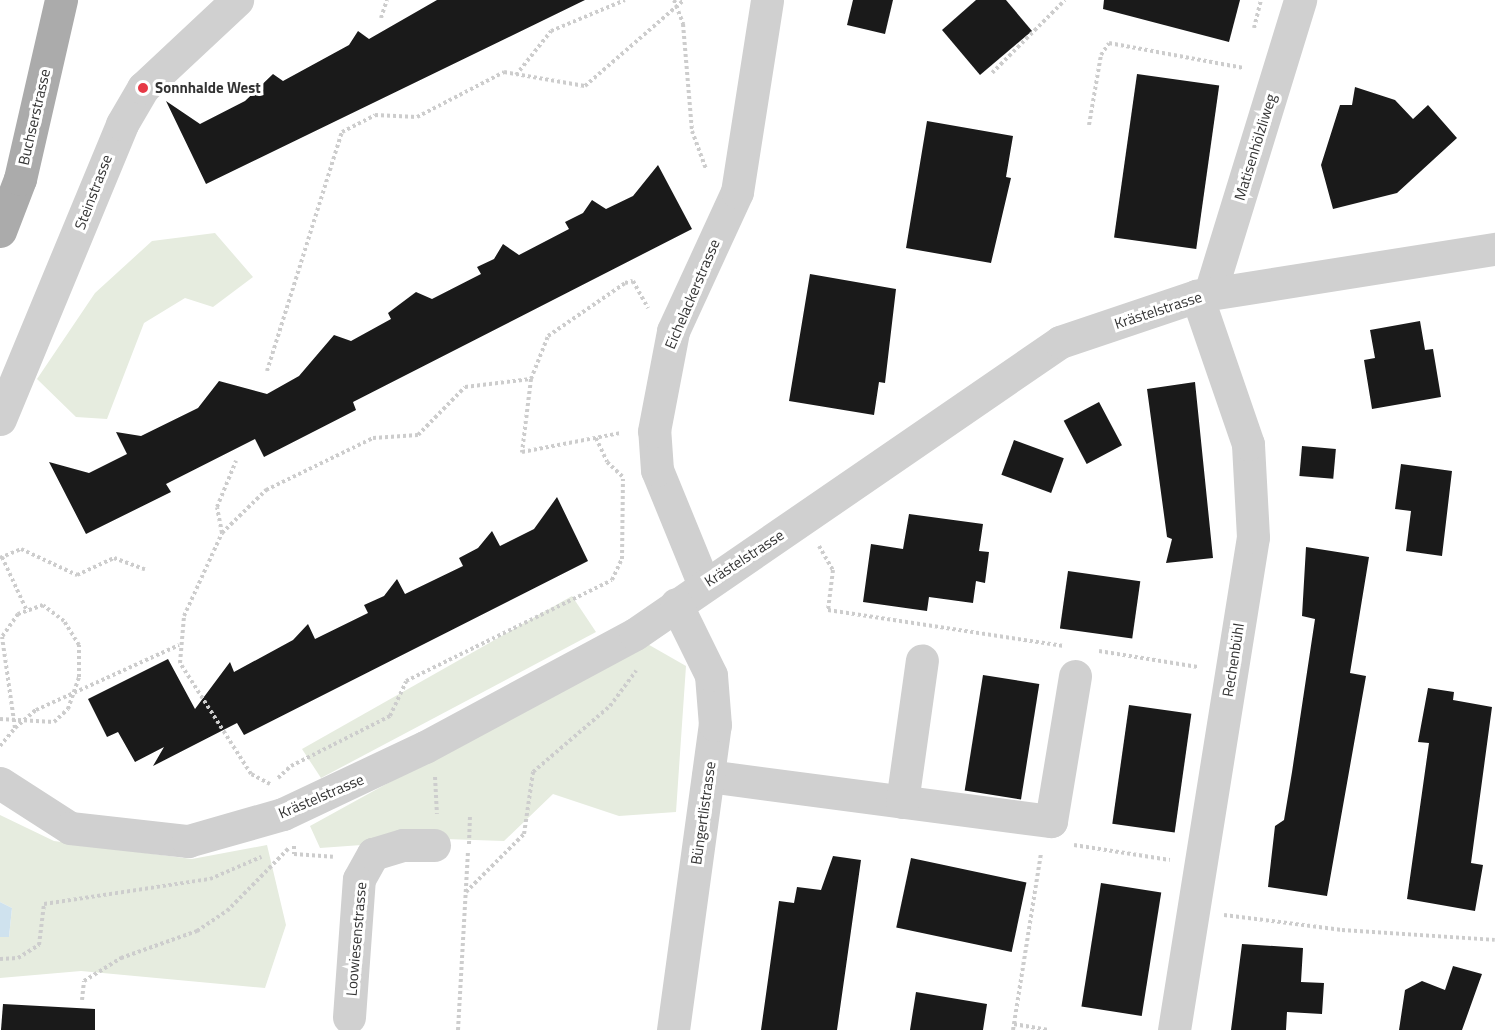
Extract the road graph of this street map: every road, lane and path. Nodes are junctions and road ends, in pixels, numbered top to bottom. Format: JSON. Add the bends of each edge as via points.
{"nodes":[{"id":1,"x":61,"y":0,"type":"edge"},
{"id":2,"x":237,"y":0,"type":"edge"},
{"id":3,"x":387,"y":0,"type":"edge"},
{"id":4,"x":625,"y":0,"type":"edge"},
{"id":5,"x":674,"y":0,"type":"edge"},
{"id":6,"x":684,"y":0,"type":"edge"},
{"id":7,"x":767,"y":0,"type":"edge"},
{"id":8,"x":1065,"y":0,"type":"edge"},
{"id":9,"x":1300,"y":0,"type":"edge"},
{"id":10,"x":676,"y":7,"type":"junction"},
{"id":11,"x":381,"y":18,"type":"dead end"},
{"id":12,"x":1244,"y":68,"type":"dead end"},
{"id":13,"x":992,"y":73,"type":"dead end"},
{"id":14,"x":516,"y":75,"type":"junction"},
{"id":15,"x":1089,"y":125,"type":"dead end"},
{"id":16,"x":730,"y":207,"type":"junction"},
{"id":17,"x":0,"y":231,"type":"edge"},
{"id":18,"x":1495,"y":249,"type":"edge"},
{"id":19,"x":1203,"y":295,"type":"junction"},
{"id":20,"x":673,"y":331,"type":"junction"},
{"id":21,"x":267,"y":371,"type":"dead end"},
{"id":22,"x":531,"y":379,"type":"junction"},
{"id":23,"x":0,"y":419,"type":"edge"},
{"id":24,"x":654,"y":431,"type":"junction"},
{"id":25,"x":597,"y":438,"type":"junction"},
{"id":26,"x":236,"y":461,"type":"dead end"},
{"id":27,"x":625,"y":466,"type":"dead end"},
{"id":28,"x":623,"y":477,"type":"junction"},
{"id":29,"x":804,"y":519,"type":"junction"},
{"id":30,"x":222,"y":533,"type":"junction"},
{"id":31,"x":1,"y":558,"type":"edge"},
{"id":32,"x":145,"y":569,"type":"dead end"},
{"id":33,"x":705,"y":585,"type":"junction"},
{"id":34,"x":676,"y":604,"type":"junction"},
{"id":35,"x":27,"y":611,"type":"junction"},
{"id":36,"x":629,"y":637,"type":"junction"},
{"id":37,"x":179,"y":645,"type":"junction"},
{"id":38,"x":1079,"y":658,"type":"junction"},
{"id":39,"x":922,"y":660,"type":"dead end"},
{"id":40,"x":1231,"y":672,"type":"junction"},
{"id":41,"x":0,"y":720,"type":"edge"},
{"id":42,"x":15,"y":728,"type":"junction"},
{"id":43,"x":0,"y":746,"type":"edge"},
{"id":44,"x":425,"y":747,"type":"junction"},
{"id":45,"x":708,"y":776,"type":"junction"},
{"id":46,"x":0,"y":783,"type":"edge"},
{"id":47,"x":902,"y":801,"type":"junction"},
{"id":48,"x":470,"y":816,"type":"dead end"},
{"id":49,"x":1043,"y":840,"type":"dead end"},
{"id":50,"x":434,"y":845,"type":"joint"},
{"id":51,"x":294,"y":854,"type":"dead end"},
{"id":52,"x":333,"y":857,"type":"dead end"},
{"id":53,"x":466,"y":892,"type":"junction"},
{"id":54,"x":1190,"y":909,"type":"junction"},
{"id":55,"x":1495,"y":940,"type":"edge"},
{"id":56,"x":0,"y":959,"type":"edge"},
{"id":57,"x":82,"y":1000,"type":"dead end"},
{"id":58,"x":350,"y":1017,"type":"dead end"},
{"id":59,"x":1014,"y":1024,"type":"junction"},
{"id":60,"x":459,"y":1030,"type":"edge"},
{"id":61,"x":673,"y":1030,"type":"edge"},
{"id":62,"x":1013,"y":1030,"type":"edge"},
{"id":63,"x":1048,"y":1030,"type":"edge"},
{"id":64,"x":1174,"y":1030,"type":"edge"}],
"edges":[{"from":1,"to":17,"type":"main road","name":"Buchserstrasse","via":[[20,179]]},
{"from":2,"to":23,"type":"street","name":"Steinstrasse","via":[[143,88],[122,124]]},
{"from":3,"to":11,"type":"path"},
{"from":4,"to":14,"type":"path","via":[[551,31]]},
{"from":5,"to":10,"type":"path"},
{"from":6,"to":10,"type":"path"},
{"from":7,"to":16,"type":"street","name":"Eichelackerstrasse"},
{"from":8,"to":13,"type":"path"},
{"from":9,"to":19,"type":"street","name":"Matisenhölzliweg"},
{"from":10,"to":14,"type":"path","via":[[585,86]]},
{"from":10,"to":16,"type":"path","via":[[683,24],[692,130],[712,186]]},
{"from":12,"to":15,"type":"path","via":[[1109,43],[1101,55]]},
{"from":14,"to":21,"type":"path","via":[[504,72],[417,117],[375,115],[342,132]]},
{"from":16,"to":20,"type":"street","name":"Eichelackerstrasse"},
{"from":18,"to":19,"type":"street","name":"Krästelstrasse"},
{"from":19,"to":29,"type":"street","name":"Krästelstrasse","via":[[1060,342]]},
{"from":19,"to":40,"type":"street","name":"Rechenbühl","via":[[1248,444],[1253,537]]},
{"from":20,"to":22,"type":"path","via":[[657,324],[633,281],[625,282],[548,336]]},
{"from":20,"to":24,"type":"street","name":"Eichelackerstrasse"},
{"from":22,"to":25,"type":"path","via":[[522,452]]},
{"from":22,"to":30,"type":"path","via":[[465,387],[418,435],[373,438],[266,490]]},
{"from":24,"to":25,"type":"path"},
{"from":24,"to":33,"type":"street","name":"Eichelackerstrasse","via":[[657,470]]},
{"from":25,"to":28,"type":"path","via":[[607,462]]},
{"from":26,"to":30,"type":"path","via":[[217,507]]},
{"from":27,"to":28,"type":"path"},
{"from":28,"to":37,"type":"path","via":[[622,558],[612,580],[406,681],[390,716],[291,766],[271,784],[251,774],[194,690],[180,663]]},
{"from":29,"to":33,"type":"street","name":"Krästelstrasse"},
{"from":29,"to":38,"type":"path","via":[[833,570],[828,610]]},
{"from":30,"to":37,"type":"path","via":[[184,615]]},
{"from":31,"to":32,"type":"path","via":[[21,549],[77,575],[114,558]]},
{"from":31,"to":35,"type":"path"},
{"from":33,"to":34,"type":"street","name":"Krästelstrasse"},
{"from":34,"to":36,"type":"street","name":"Krästelstrasse"},
{"from":34,"to":45,"type":"street","name":"Büngertlistrasse","via":[[711,675],[715,725]]},
{"from":35,"to":41,"type":"path","via":[[43,605],[64,621],[79,645],[79,677],[68,709],[54,722]]},
{"from":35,"to":42,"type":"path","bridge":true,"via":[[18,614],[2,637]]},
{"from":36,"to":44,"type":"street","name":"Krästelstrasse"},
{"from":36,"to":53,"type":"path","via":[[636,674],[630,685],[533,772],[524,834]]},
{"from":37,"to":42,"type":"path","bridge":true,"via":[[36,710]]},
{"from":38,"to":40,"type":"path"},
{"from":38,"to":47,"type":"street","via":[[1051,821]]},
{"from":39,"to":47,"type":"street"},
{"from":40,"to":54,"type":"street","name":"Rechenbühl"},
{"from":42,"to":43,"type":"path","bridge":true},
{"from":44,"to":46,"type":"street","name":"Krästelstrasse","via":[[326,797],[188,842],[70,828]]},
{"from":44,"to":50,"type":"path","via":[[439,791]]},
{"from":45,"to":47,"type":"street"},
{"from":45,"to":61,"type":"street","name":"Büngertlistrasse"},
{"from":48,"to":53,"type":"path"},
{"from":49,"to":59,"type":"path"},
{"from":50,"to":58,"type":"street","name":"Loowiesenstrasse","via":[[403,845],[373,854],[359,879]]},
{"from":51,"to":52,"type":"path"},
{"from":53,"to":60,"type":"path"},
{"from":54,"to":55,"type":"path","via":[[1342,930]]},
{"from":54,"to":64,"type":"street","name":"Rechenbühl"},
{"from":56,"to":57,"type":"path","via":[[18,958],[39,945],[44,903],[210,879],[294,844],[227,911],[197,931],[121,958],[84,981]]},
{"from":59,"to":62,"type":"path"},
{"from":59,"to":63,"type":"path"}]}
